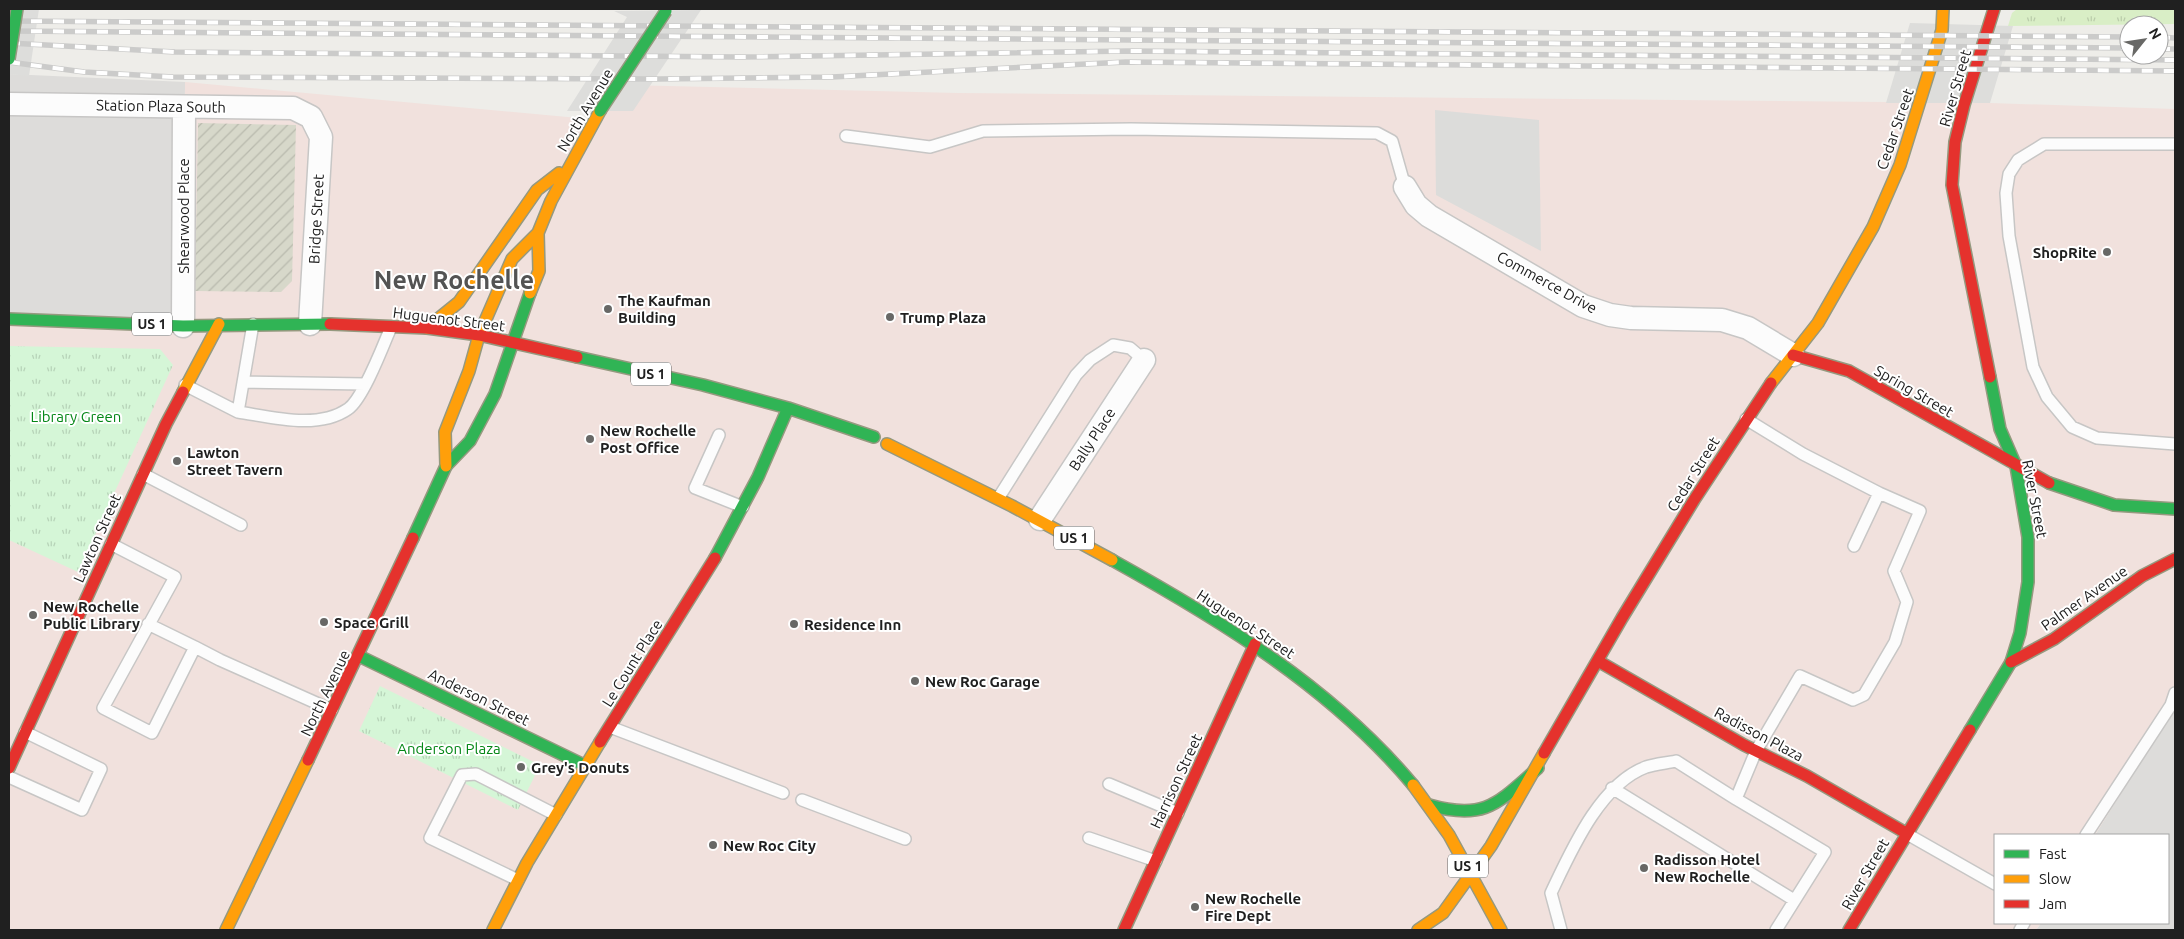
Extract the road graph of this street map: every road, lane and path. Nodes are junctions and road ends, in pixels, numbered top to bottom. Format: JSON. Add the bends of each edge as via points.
{"nodes":[{"id":1,"x":17,"y":9,"type":"edge"},
{"id":2,"x":1943,"y":9,"type":"edge"},
{"id":3,"x":1994,"y":9,"type":"edge"},
{"id":4,"x":667,"y":10,"type":"edge"},
{"id":5,"x":9,"y":59,"type":"edge"},
{"id":6,"x":9,"y":104,"type":"edge"},
{"id":7,"x":184,"y":107,"type":"junction"},
{"id":8,"x":311,"y":118,"type":"joint"},
{"id":9,"x":846,"y":136,"type":"dead end"},
{"id":10,"x":2175,"y":144,"type":"edge"},
{"id":11,"x":568,"y":166,"type":"junction"},
{"id":12,"x":1406,"y":187,"type":"joint"},
{"id":13,"x":538,"y":233,"type":"junction"},
{"id":14,"x":9,"y":319,"type":"edge"},
{"id":15,"x":219,"y":324,"type":"junction"},
{"id":16,"x":253,"y":324,"type":"junction"},
{"id":17,"x":310,"y":324,"type":"junction"},
{"id":18,"x":183,"y":326,"type":"junction"},
{"id":19,"x":392,"y":326,"type":"junction"},
{"id":20,"x":427,"y":328,"type":"junction"},
{"id":21,"x":479,"y":334,"type":"junction"},
{"id":22,"x":513,"y":342,"type":"junction"},
{"id":23,"x":1793,"y":355,"type":"junction"},
{"id":24,"x":1144,"y":360,"type":"joint"},
{"id":25,"x":244,"y":382,"type":"junction"},
{"id":26,"x":365,"y":384,"type":"junction"},
{"id":27,"x":185,"y":385,"type":"junction"},
{"id":28,"x":788,"y":408,"type":"junction"},
{"id":29,"x":238,"y":412,"type":"junction"},
{"id":30,"x":1746,"y":419,"type":"junction"},
{"id":31,"x":719,"y":435,"type":"dead end"},
{"id":32,"x":874,"y":437,"type":"dead end"},
{"id":33,"x":888,"y":444,"type":"dead end"},
{"id":34,"x":2175,"y":444,"type":"edge"},
{"id":35,"x":446,"y":466,"type":"junction"},
{"id":36,"x":2016,"y":466,"type":"junction"},
{"id":37,"x":143,"y":474,"type":"junction"},
{"id":38,"x":1879,"y":492,"type":"junction"},
{"id":39,"x":999,"y":497,"type":"junction"},
{"id":40,"x":743,"y":507,"type":"junction"},
{"id":41,"x":2175,"y":509,"type":"edge"},
{"id":42,"x":1040,"y":519,"type":"junction"},
{"id":43,"x":241,"y":525,"type":"dead end"},
{"id":44,"x":111,"y":544,"type":"junction"},
{"id":45,"x":1854,"y":546,"type":"dead end"},
{"id":46,"x":2175,"y":559,"type":"edge"},
{"id":47,"x":148,"y":624,"type":"junction"},
{"id":48,"x":1254,"y":644,"type":"junction"},
{"id":49,"x":195,"y":647,"type":"junction"},
{"id":50,"x":359,"y":656,"type":"junction"},
{"id":51,"x":1598,"y":661,"type":"junction"},
{"id":52,"x":2011,"y":662,"type":"junction"},
{"id":53,"x":2175,"y":693,"type":"edge"},
{"id":54,"x":332,"y":710,"type":"junction"},
{"id":55,"x":610,"y":727,"type":"junction"},
{"id":56,"x":26,"y":732,"type":"junction"},
{"id":57,"x":14,"y":741,"type":"edge"},
{"id":58,"x":1756,"y":751,"type":"junction"},
{"id":59,"x":586,"y":766,"type":"junction"},
{"id":60,"x":9,"y":768,"type":"edge"},
{"id":61,"x":1538,"y":768,"type":"junction"},
{"id":62,"x":9,"y":777,"type":"edge"},
{"id":63,"x":1109,"y":784,"type":"dead end"},
{"id":64,"x":1612,"y":788,"type":"junction"},
{"id":65,"x":783,"y":793,"type":"dead end"},
{"id":66,"x":1736,"y":799,"type":"junction"},
{"id":67,"x":802,"y":800,"type":"dead end"},
{"id":68,"x":1428,"y":805,"type":"junction"},
{"id":69,"x":1178,"y":813,"type":"junction"},
{"id":70,"x":556,"y":815,"type":"junction"},
{"id":71,"x":1906,"y":833,"type":"junction"},
{"id":72,"x":2087,"y":834,"type":"edge"},
{"id":73,"x":1089,"y":838,"type":"dead end"},
{"id":74,"x":905,"y":839,"type":"dead end"},
{"id":75,"x":1156,"y":861,"type":"junction"},
{"id":76,"x":1472,"y":873,"type":"junction"},
{"id":77,"x":518,"y":880,"type":"junction"},
{"id":78,"x":1994,"y":883,"type":"edge"},
{"id":79,"x":1794,"y":900,"type":"junction"},
{"id":80,"x":226,"y":930,"type":"edge"},
{"id":81,"x":493,"y":930,"type":"edge"},
{"id":82,"x":1124,"y":930,"type":"edge"},
{"id":83,"x":1418,"y":930,"type":"edge"},
{"id":84,"x":1501,"y":930,"type":"edge"},
{"id":85,"x":1561,"y":930,"type":"edge"},
{"id":86,"x":1776,"y":930,"type":"edge"},
{"id":87,"x":1849,"y":930,"type":"edge"}],
"edges":[{"from":1,"to":5,"type":"main road","bridge":true},
{"from":2,"to":23,"type":"main road","name":"Cedar Street","via":[[1942,30],[1920,107],[1889,193],[1841,286]]},
{"from":3,"to":36,"type":"main road","name":"River Street","via":[[1955,142],[1952,185],[2000,428]]},
{"from":4,"to":11,"type":"main road","name":"North Avenue","bridge":true},
{"from":6,"to":7,"type":"street","name":"Station Plaza South"},
{"from":7,"to":8,"type":"street","name":"Station Plaza South","via":[[293,108]]},
{"from":7,"to":18,"type":"street","name":"Shearwood Place"},
{"from":8,"to":17,"type":"street","name":"Bridge Street","via":[[321,137]]},
{"from":9,"to":12,"type":"lane","via":[[930,146],[983,131],[1131,129],[1377,133],[1392,141]]},
{"from":10,"to":34,"type":"lane","via":[[2044,144],[2018,160],[2009,174],[2006,193],[2009,236],[2033,367],[2047,397],[2072,427],[2097,438]]},
{"from":11,"to":13,"type":"main road","name":"North Avenue"},
{"from":11,"to":20,"type":"main road","via":[[537,190],[460,302]]},
{"from":12,"to":23,"type":"street","name":"Commerce Drive","via":[[1416,206],[1429,216],[1584,306],[1631,318],[1722,320],[1748,328]]},
{"from":13,"to":21,"type":"main road","name":"North Avenue","via":[[512,258]]},
{"from":13,"to":22,"type":"main road","name":"North Avenue","via":[[539,271]]},
{"from":14,"to":18,"type":"main road","name":"Huguenot Street","number":"US 1"},
{"from":15,"to":16,"type":"main road","name":"Huguenot Street","number":"US 1"},
{"from":15,"to":18,"type":"main road","name":"Huguenot Street","number":"US 1"},
{"from":15,"to":27,"type":"main road","name":"Lawton Street"},
{"from":16,"to":17,"type":"main road","name":"Huguenot Street","number":"US 1"},
{"from":16,"to":25,"type":"lane"},
{"from":17,"to":19,"type":"main road","name":"Huguenot Street","number":"US 1"},
{"from":19,"to":20,"type":"main road","name":"Huguenot Street","number":"US 1"},
{"from":19,"to":26,"type":"lane"},
{"from":20,"to":21,"type":"main road","name":"Huguenot Street","number":"US 1"},
{"from":21,"to":22,"type":"main road","name":"Huguenot Street","number":"US 1"},
{"from":21,"to":35,"type":"main road","name":"North Avenue","via":[[469,371],[445,432]]},
{"from":22,"to":28,"type":"main road","name":"Huguenot Street","number":"US 1","via":[[703,385]]},
{"from":22,"to":35,"type":"main road","name":"North Avenue","via":[[495,394],[470,441]]},
{"from":23,"to":30,"type":"main road","name":"Cedar Street"},
{"from":23,"to":36,"type":"main road","name":"Spring Street","via":[[1849,371]]},
{"from":24,"to":39,"type":"lane","via":[[1130,348],[1113,345],[1090,360],[1076,375]]},
{"from":24,"to":42,"type":"street","name":"Bally Place"},
{"from":25,"to":26,"type":"lane"},
{"from":25,"to":29,"type":"lane"},
{"from":26,"to":29,"type":"lane","via":[[348,409],[315,422]]},
{"from":27,"to":29,"type":"lane"},
{"from":27,"to":37,"type":"main road","name":"Lawton Street"},
{"from":28,"to":32,"type":"main road","name":"Huguenot Street","number":"US 1"},
{"from":28,"to":40,"type":"main road","name":"Le Count Place"},
{"from":30,"to":38,"type":"lane","via":[[1803,454]]},
{"from":30,"to":51,"type":"main road","name":"Cedar Street"},
{"from":31,"to":40,"type":"lane","via":[[695,488]]},
{"from":33,"to":39,"type":"main road","name":"Huguenot Street","number":"US 1"},
{"from":35,"to":50,"type":"main road","name":"North Avenue"},
{"from":36,"to":41,"type":"main road","via":[[2055,487],[2114,505]]},
{"from":36,"to":52,"type":"main road","name":"River Street","via":[[2028,530],[2029,557],[2025,609]]},
{"from":37,"to":43,"type":"lane"},
{"from":37,"to":44,"type":"main road","name":"Lawton Street"},
{"from":38,"to":45,"type":"lane"},
{"from":38,"to":58,"type":"lane","via":[[1920,511],[1894,571],[1907,602],[1895,642],[1864,695],[1853,700],[1800,676]]},
{"from":39,"to":42,"type":"main road","name":"Huguenot Street","number":"US 1"},
{"from":40,"to":55,"type":"main road","name":"Le Count Place"},
{"from":42,"to":48,"type":"main road","name":"Huguenot Street","number":"US 1"},
{"from":44,"to":47,"type":"lane","via":[[175,577]]},
{"from":44,"to":56,"type":"main road","name":"Lawton Street"},
{"from":46,"to":52,"type":"main road","name":"Palmer Avenue","via":[[2142,576],[2054,639]]},
{"from":47,"to":49,"type":"lane"},
{"from":47,"to":49,"type":"lane","via":[[103,708],[152,733]]},
{"from":48,"to":68,"type":"main road","name":"Huguenot Street","number":"US 1","via":[[1336,705],[1382,750]]},
{"from":48,"to":69,"type":"main road","name":"Harrison Street"},
{"from":49,"to":54,"type":"lane"},
{"from":50,"to":54,"type":"main road","name":"North Avenue"},
{"from":50,"to":59,"type":"main road","name":"Anderson Street"},
{"from":51,"to":58,"type":"main road","name":"Radisson Plaza"},
{"from":51,"to":61,"type":"main road","name":"Cedar Street"},
{"from":52,"to":71,"type":"main road","name":"River Street"},
{"from":53,"to":72,"type":"lane","via":[[2171,705]]},
{"from":54,"to":80,"type":"main road","name":"North Avenue"},
{"from":55,"to":59,"type":"main road","name":"Le Count Place"},
{"from":55,"to":65,"type":"lane"},
{"from":56,"to":57,"type":"main road","name":"Lawton Street"},
{"from":56,"to":62,"type":"lane","via":[[101,769],[82,810]]},
{"from":57,"to":60,"type":"main road","name":"Lawton Street"},
{"from":58,"to":66,"type":"lane"},
{"from":58,"to":71,"type":"main road","name":"Radisson Plaza","via":[[1807,776]]},
{"from":59,"to":70,"type":"main road","name":"Le Count Place"},
{"from":61,"to":68,"type":"main road","via":[[1500,802],[1484,811],[1448,812]]},
{"from":61,"to":76,"type":"main road","name":"Cedar Street"},
{"from":63,"to":69,"type":"lane"},
{"from":64,"to":66,"type":"lane","via":[[1645,767],[1676,761]]},
{"from":64,"to":79,"type":"lane"},
{"from":64,"to":85,"type":"lane","via":[[1575,843],[1551,893]]},
{"from":66,"to":79,"type":"lane","via":[[1825,852]]},
{"from":67,"to":74,"type":"lane"},
{"from":68,"to":76,"type":"main road","name":"Huguenot Street","number":"US 1"},
{"from":69,"to":75,"type":"main road","name":"Harrison Street"},
{"from":70,"to":77,"type":"main road","name":"Le Count Place"},
{"from":70,"to":77,"type":"lane","via":[[476,774],[462,775],[430,838]]},
{"from":71,"to":78,"type":"lane"},
{"from":71,"to":87,"type":"main road","name":"River Street"},
{"from":73,"to":75,"type":"lane"},
{"from":75,"to":82,"type":"main road","name":"Harrison Street"},
{"from":76,"to":83,"type":"main road","name":"Cedar Street","via":[[1443,913]]},
{"from":76,"to":84,"type":"main road","name":"Huguenot Street","number":"US 1"},
{"from":77,"to":81,"type":"main road","name":"Le Count Place"},
{"from":79,"to":86,"type":"lane"}]}
